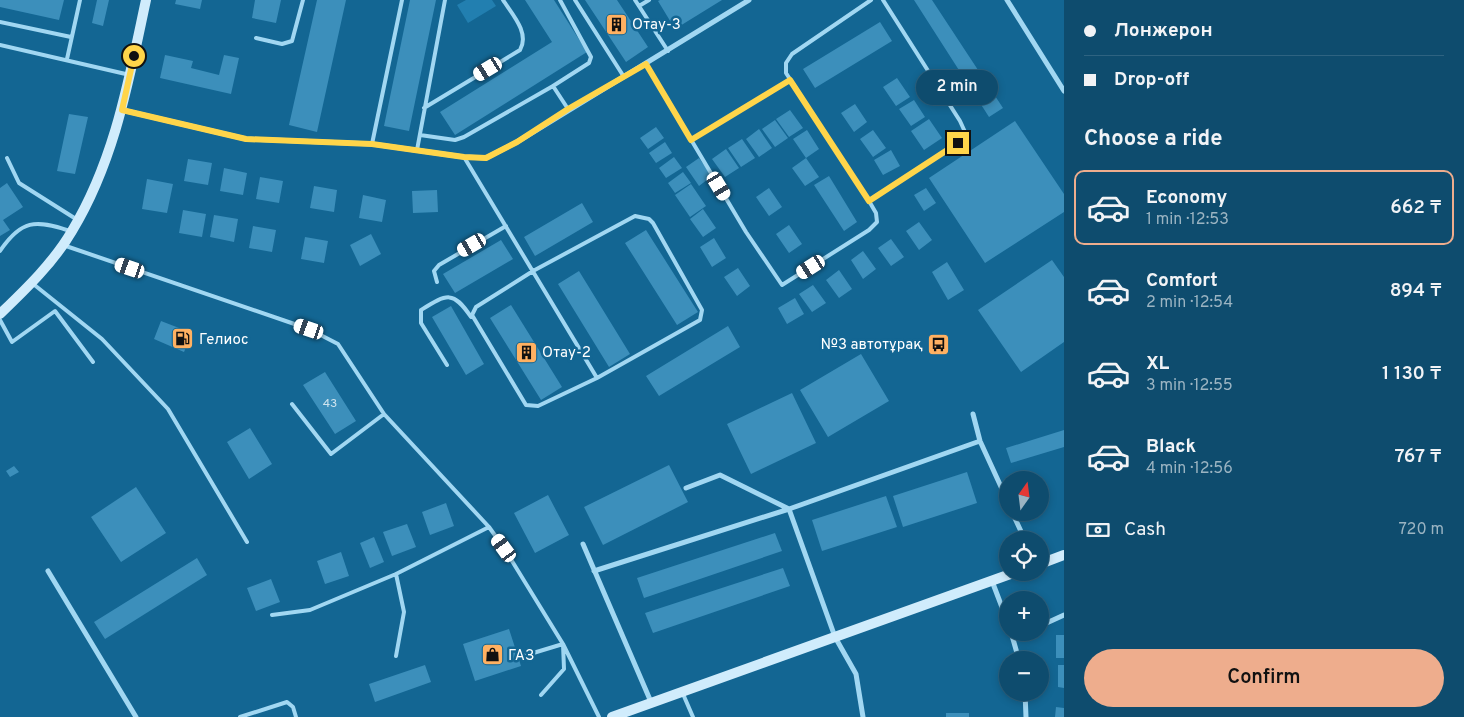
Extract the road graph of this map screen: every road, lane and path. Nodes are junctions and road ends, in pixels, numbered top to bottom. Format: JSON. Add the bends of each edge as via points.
{"nodes":[{"id":1,"x":80,"y":0,"type":"edge"},
{"id":2,"x":146,"y":0,"type":"edge"},
{"id":3,"x":303,"y":0,"type":"edge"},
{"id":4,"x":402,"y":0,"type":"edge"},
{"id":5,"x":445,"y":0,"type":"edge"},
{"id":6,"x":504,"y":0,"type":"edge"},
{"id":7,"x":560,"y":0,"type":"edge"},
{"id":8,"x":575,"y":0,"type":"edge"},
{"id":9,"x":635,"y":0,"type":"edge"},
{"id":10,"x":649,"y":0,"type":"edge"},
{"id":11,"x":749,"y":0,"type":"edge"},
{"id":12,"x":871,"y":0,"type":"edge"},
{"id":13,"x":883,"y":0,"type":"edge"},
{"id":14,"x":1007,"y":0,"type":"edge"},
{"id":15,"x":639,"y":6,"type":"junction"},
{"id":16,"x":0,"y":22,"type":"edge"},
{"id":17,"x":71,"y":37,"type":"junction"},
{"id":18,"x":256,"y":38,"type":"dead end"},
{"id":19,"x":0,"y":45,"type":"edge"},
{"id":20,"x":668,"y":51,"type":"junction"},
{"id":21,"x":67,"y":59,"type":"junction"},
{"id":22,"x":646,"y":64,"type":"junction"},
{"id":23,"x":130,"y":75,"type":"junction"},
{"id":24,"x":624,"y":77,"type":"junction"},
{"id":25,"x":790,"y":80,"type":"junction"},
{"id":26,"x":553,"y":86,"type":"junction"},
{"id":27,"x":1064,"y":92,"type":"edge"},
{"id":28,"x":424,"y":108,"type":"junction"},
{"id":29,"x":568,"y":109,"type":"junction"},
{"id":30,"x":122,"y":110,"type":"junction"},
{"id":31,"x":420,"y":136,"type":"junction"},
{"id":32,"x":691,"y":140,"type":"junction"},
{"id":33,"x":372,"y":144,"type":"junction"},
{"id":34,"x":417,"y":150,"type":"junction"},
{"id":35,"x":464,"y":157,"type":"junction"},
{"id":36,"x":7,"y":158,"type":"dead end"},
{"id":37,"x":869,"y":201,"type":"junction"},
{"id":38,"x":78,"y":220,"type":"junction"},
{"id":39,"x":506,"y":226,"type":"junction"},
{"id":40,"x":72,"y":232,"type":"junction"},
{"id":41,"x":62,"y":244,"type":"junction"},
{"id":42,"x":0,"y":251,"type":"edge"},
{"id":43,"x":533,"y":271,"type":"junction"},
{"id":44,"x":437,"y":282,"type":"dead end"},
{"id":45,"x":32,"y":283,"type":"junction"},
{"id":46,"x":0,"y":314,"type":"edge"},
{"id":47,"x":472,"y":319,"type":"junction"},
{"id":48,"x":0,"y":320,"type":"edge"},
{"id":49,"x":93,"y":362,"type":"dead end"},
{"id":50,"x":447,"y":365,"type":"dead end"},
{"id":51,"x":596,"y":378,"type":"junction"},
{"id":52,"x":292,"y":404,"type":"dead end"},
{"id":53,"x":384,"y":414,"type":"junction"},
{"id":54,"x":972,"y":414,"type":"dead end"},
{"id":55,"x":980,"y":441,"type":"junction"},
{"id":56,"x":999,"y":482,"type":"edge"},
{"id":57,"x":686,"y":488,"type":"dead end"},
{"id":58,"x":790,"y":509,"type":"junction"},
{"id":59,"x":489,"y":527,"type":"junction"},
{"id":60,"x":247,"y":542,"type":"dead end"},
{"id":61,"x":583,"y":544,"type":"dead end"},
{"id":62,"x":1064,"y":555,"type":"edge"},
{"id":63,"x":1049,"y":561,"type":"edge"},
{"id":64,"x":48,"y":571,"type":"dead end"},
{"id":65,"x":594,"y":571,"type":"junction"},
{"id":66,"x":396,"y":574,"type":"junction"},
{"id":67,"x":999,"y":578,"type":"edge"},
{"id":68,"x":992,"y":581,"type":"junction"},
{"id":69,"x":999,"y":599,"type":"edge"},
{"id":70,"x":272,"y":615,"type":"dead end"},
{"id":71,"x":1064,"y":615,"type":"edge"},
{"id":72,"x":1049,"y":622,"type":"edge"},
{"id":73,"x":835,"y":637,"type":"junction"},
{"id":74,"x":563,"y":644,"type":"junction"},
{"id":75,"x":396,"y":656,"type":"dead end"},
{"id":76,"x":520,"y":657,"type":"dead end"},
{"id":77,"x":682,"y":692,"type":"junction"},
{"id":78,"x":541,"y":695,"type":"dead end"},
{"id":79,"x":1025,"y":701,"type":"edge"},
{"id":80,"x":651,"y":703,"type":"junction"},
{"id":81,"x":136,"y":717,"type":"edge"},
{"id":82,"x":240,"y":717,"type":"edge"},
{"id":83,"x":296,"y":717,"type":"edge"},
{"id":84,"x":599,"y":717,"type":"edge"},
{"id":85,"x":612,"y":717,"type":"edge"},
{"id":86,"x":693,"y":717,"type":"edge"},
{"id":87,"x":863,"y":717,"type":"edge"},
{"id":88,"x":1026,"y":717,"type":"edge"}],
"edges":[{"from":1,"to":17,"type":"lane"},
{"from":2,"to":23,"type":"main road"},
{"from":3,"to":18,"type":"lane","via":[[292,41],[282,44]]},
{"from":4,"to":33,"type":"lane"},
{"from":5,"to":28,"type":"lane"},
{"from":6,"to":28,"type":"lane","via":[[521,29],[523,44],[520,50]]},
{"from":7,"to":26,"type":"lane","via":[[591,57],[589,63]]},
{"from":8,"to":24,"type":"lane"},
{"from":9,"to":15,"type":"lane"},
{"from":10,"to":15,"type":"lane"},
{"from":11,"to":20,"type":"street"},
{"from":12,"to":25,"type":"lane","via":[[792,54],[786,63]]},
{"from":13,"to":37,"type":"lane","via":[[965,132],[958,143]]},
{"from":14,"to":27,"type":"street"},
{"from":15,"to":20,"type":"lane"},
{"from":16,"to":17,"type":"lane"},
{"from":17,"to":21,"type":"lane"},
{"from":19,"to":21,"type":"lane"},
{"from":20,"to":22,"type":"street"},
{"from":21,"to":23,"type":"lane"},
{"from":22,"to":24,"type":"street"},
{"from":22,"to":32,"type":"lane"},
{"from":23,"to":30,"type":"main road"},
{"from":24,"to":29,"type":"street"},
{"from":25,"to":32,"type":"lane"},
{"from":25,"to":37,"type":"lane"},
{"from":26,"to":29,"type":"lane"},
{"from":26,"to":31,"type":"lane","via":[[464,137],[455,140]]},
{"from":28,"to":31,"type":"lane"},
{"from":29,"to":35,"type":"street","via":[[486,158]]},
{"from":30,"to":33,"type":"street","via":[[246,139]]},
{"from":30,"to":38,"type":"main road","via":[[107,156]]},
{"from":31,"to":34,"type":"lane"},
{"from":32,"to":37,"type":"lane","via":[[782,286],[870,230],[877,222]]},
{"from":33,"to":34,"type":"street"},
{"from":34,"to":35,"type":"street"},
{"from":35,"to":39,"type":"lane"},
{"from":36,"to":38,"type":"lane","via":[[18,183]]},
{"from":38,"to":40,"type":"main road"},
{"from":39,"to":43,"type":"lane"},
{"from":39,"to":44,"type":"lane","via":[[438,265],[434,271]]},
{"from":40,"to":41,"type":"main road"},
{"from":40,"to":42,"type":"lane","via":[[51,225],[30,224],[12,234]]},
{"from":41,"to":45,"type":"main road"},
{"from":41,"to":53,"type":"lane","via":[[309,329],[338,344]]},
{"from":43,"to":47,"type":"lane","via":[[476,307]]},
{"from":43,"to":51,"type":"lane"},
{"from":43,"to":51,"type":"lane","via":[[635,216],[653,223],[702,310],[700,320]]},
{"from":45,"to":46,"type":"main road"},
{"from":45,"to":60,"type":"lane","via":[[102,339],[168,409]]},
{"from":47,"to":50,"type":"lane","via":[[460,301],[451,297],[443,296],[421,310],[420,323]]},
{"from":47,"to":51,"type":"lane","via":[[526,405],[538,406]]},
{"from":48,"to":49,"type":"lane","via":[[12,342],[55,311]]},
{"from":52,"to":53,"type":"lane","via":[[331,454]]},
{"from":53,"to":59,"type":"lane"},
{"from":54,"to":55,"type":"street"},
{"from":55,"to":56,"type":"street"},
{"from":55,"to":58,"type":"street"},
{"from":57,"to":58,"type":"street","via":[[720,475]]},
{"from":58,"to":65,"type":"street"},
{"from":58,"to":73,"type":"street"},
{"from":59,"to":66,"type":"lane"},
{"from":59,"to":74,"type":"lane"},
{"from":61,"to":65,"type":"street"},
{"from":62,"to":63,"type":"main road"},
{"from":64,"to":81,"type":"street"},
{"from":65,"to":80,"type":"street"},
{"from":66,"to":70,"type":"lane","via":[[310,610]]},
{"from":66,"to":75,"type":"lane","via":[[404,612]]},
{"from":67,"to":68,"type":"main road"},
{"from":68,"to":69,"type":"street"},
{"from":68,"to":73,"type":"main road"},
{"from":71,"to":72,"type":"street"},
{"from":73,"to":77,"type":"main road"},
{"from":73,"to":87,"type":"street","via":[[856,674]]},
{"from":74,"to":76,"type":"lane"},
{"from":74,"to":78,"type":"lane","via":[[564,669]]},
{"from":74,"to":84,"type":"lane"},
{"from":77,"to":80,"type":"main road"},
{"from":77,"to":86,"type":"lane"},
{"from":79,"to":88,"type":"street"},
{"from":80,"to":85,"type":"main road"},
{"from":82,"to":83,"type":"lane","via":[[287,702],[294,708]]}]}
